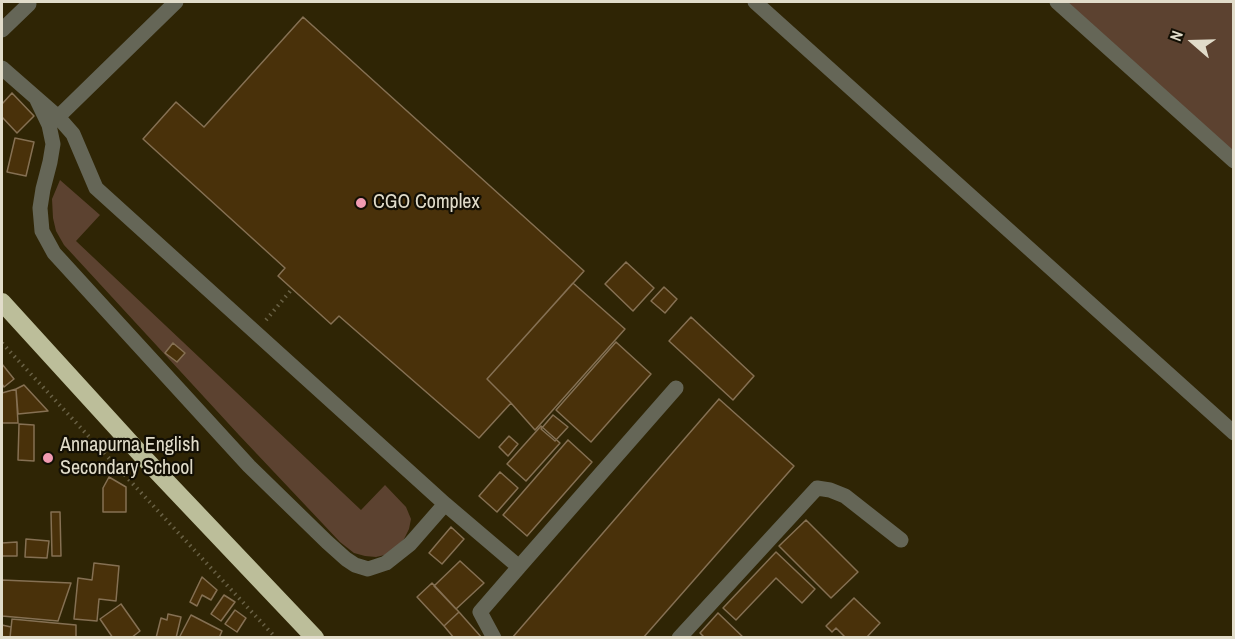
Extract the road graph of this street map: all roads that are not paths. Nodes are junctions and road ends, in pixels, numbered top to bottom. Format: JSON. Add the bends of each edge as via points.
{"nodes":[{"id":1,"x":176,"y":2,"type":"edge"},
{"id":2,"x":755,"y":2,"type":"edge"},
{"id":3,"x":1057,"y":2,"type":"edge"},
{"id":4,"x":28,"y":4,"type":"dead end"},
{"id":5,"x":2,"y":30,"type":"edge"},
{"id":6,"x":2,"y":68,"type":"edge"},
{"id":7,"x":37,"y":100,"type":"junction"},
{"id":8,"x":58,"y":117,"type":"junction"},
{"id":9,"x":1233,"y":161,"type":"edge"},
{"id":10,"x":2,"y":302,"type":"edge"},
{"id":11,"x":676,"y":388,"type":"dead end"},
{"id":12,"x":1233,"y":433,"type":"edge"},
{"id":13,"x":445,"y":504,"type":"junction"},
{"id":14,"x":901,"y":540,"type":"dead end"},
{"id":15,"x":519,"y":567,"type":"junction"},
{"id":16,"x":315,"y":638,"type":"edge"},
{"id":17,"x":494,"y":638,"type":"edge"},
{"id":18,"x":679,"y":638,"type":"edge"}],
"edges":[{"from":1,"to":8,"type":"lane"},
{"from":2,"to":12,"type":"lane"},
{"from":3,"to":9,"type":"lane"},
{"from":4,"to":5,"type":"lane"},
{"from":6,"to":7,"type":"lane"},
{"from":7,"to":8,"type":"lane"},
{"from":7,"to":13,"type":"lane","via":[[49,125],[52,144],[40,208],[42,231],[54,252],[249,466],[346,560],[368,569],[386,563],[410,544]]},
{"from":8,"to":13,"type":"lane","via":[[73,134],[96,188]]},
{"from":10,"to":16,"type":"highway"},
{"from":11,"to":15,"type":"lane"},
{"from":13,"to":15,"type":"lane"},
{"from":14,"to":18,"type":"lane","via":[[845,496],[817,488]]},
{"from":15,"to":17,"type":"lane","via":[[480,612]]}]}
